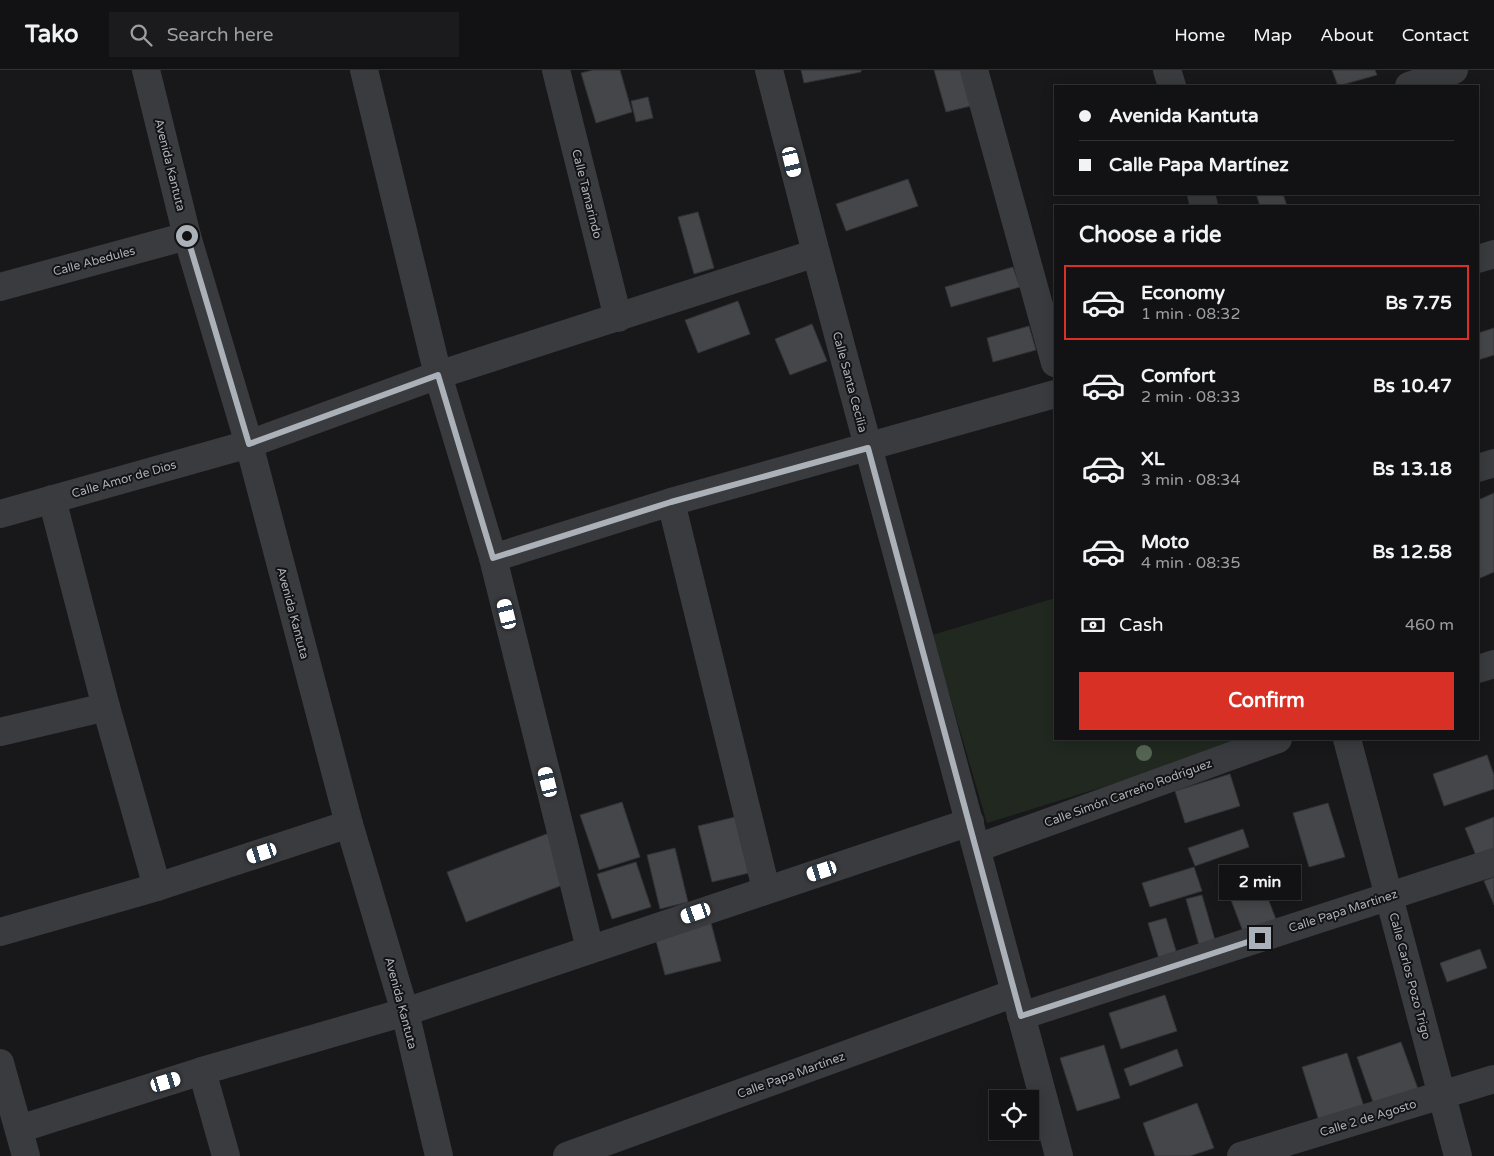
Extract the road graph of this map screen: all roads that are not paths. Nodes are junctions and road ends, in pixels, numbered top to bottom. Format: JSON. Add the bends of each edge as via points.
{"nodes":[{"id":1,"x":146,"y":70,"type":"edge"},
{"id":2,"x":364,"y":70,"type":"edge"},
{"id":3,"x":556,"y":70,"type":"edge"},
{"id":4,"x":769,"y":70,"type":"edge"},
{"id":5,"x":974,"y":70,"type":"edge"},
{"id":6,"x":1167,"y":70,"type":"edge"},
{"id":7,"x":1454,"y":70,"type":"edge"},
{"id":8,"x":1172,"y":85,"type":"edge"},
{"id":9,"x":1412,"y":85,"type":"edge"},
{"id":10,"x":187,"y":236,"type":"junction"},
{"id":11,"x":816,"y":253,"type":"junction"},
{"id":12,"x":1494,"y":254,"type":"edge"},
{"id":13,"x":1479,"y":259,"type":"edge"},
{"id":14,"x":0,"y":287,"type":"edge"},
{"id":15,"x":618,"y":318,"type":"junction"},
{"id":16,"x":1054,"y":359,"type":"edge"},
{"id":17,"x":438,"y":375,"type":"junction"},
{"id":18,"x":1054,"y":394,"type":"edge"},
{"id":19,"x":249,"y":444,"type":"junction"},
{"id":20,"x":868,"y":448,"type":"junction"},
{"id":21,"x":1494,"y":463,"type":"edge"},
{"id":22,"x":1479,"y":468,"type":"edge"},
{"id":23,"x":52,"y":499,"type":"junction"},
{"id":24,"x":671,"y":502,"type":"junction"},
{"id":25,"x":0,"y":514,"type":"edge"},
{"id":26,"x":493,"y":558,"type":"junction"},
{"id":27,"x":1494,"y":664,"type":"edge"},
{"id":28,"x":1479,"y":670,"type":"edge"},
{"id":29,"x":106,"y":707,"type":"junction"},
{"id":30,"x":0,"y":732,"type":"edge"},
{"id":31,"x":1275,"y":740,"type":"edge"},
{"id":32,"x":1346,"y":740,"type":"edge"},
{"id":33,"x":970,"y":822,"type":"junction"},
{"id":34,"x":349,"y":824,"type":"junction"},
{"id":35,"x":977,"y":848,"type":"junction"},
{"id":36,"x":1494,"y":862,"type":"edge"},
{"id":37,"x":157,"y":887,"type":"junction"},
{"id":38,"x":766,"y":889,"type":"junction"},
{"id":39,"x":1389,"y":897,"type":"junction"},
{"id":40,"x":0,"y":932,"type":"edge"},
{"id":41,"x":590,"y":949,"type":"junction"},
{"id":42,"x":1018,"y":1005,"type":"junction"},
{"id":43,"x":405,"y":1012,"type":"junction"},
{"id":44,"x":0,"y":1063,"type":"edge"},
{"id":45,"x":202,"y":1071,"type":"junction"},
{"id":46,"x":1494,"y":1079,"type":"edge"},
{"id":47,"x":1442,"y":1096,"type":"junction"},
{"id":48,"x":20,"y":1129,"type":"junction"},
{"id":49,"x":1253,"y":1154,"type":"edge"},
{"id":50,"x":26,"y":1156,"type":"edge"},
{"id":51,"x":226,"y":1156,"type":"edge"},
{"id":52,"x":439,"y":1156,"type":"edge"},
{"id":53,"x":566,"y":1156,"type":"edge"},
{"id":54,"x":1059,"y":1156,"type":"edge"},
{"id":55,"x":1458,"y":1156,"type":"edge"}],
"edges":[{"from":1,"to":10,"type":"street","name":"Avenida Kantuta"},
{"from":2,"to":17,"type":"street"},
{"from":3,"to":15,"type":"street","name":"Calle Tamarindo"},
{"from":4,"to":11,"type":"street","name":"Calle Santa Cecilia"},
{"from":5,"to":16,"type":"street"},
{"from":6,"to":8,"type":"street"},
{"from":7,"to":9,"type":"street"},
{"from":10,"to":14,"type":"street","name":"Calle Abedules"},
{"from":10,"to":19,"type":"street","name":"Avenida Kantuta"},
{"from":11,"to":15,"type":"street","name":"Calle Amor de Dios"},
{"from":11,"to":20,"type":"street","name":"Calle Santa Cecilia"},
{"from":12,"to":13,"type":"street"},
{"from":15,"to":17,"type":"street","name":"Calle Amor de Dios"},
{"from":17,"to":19,"type":"street","name":"Calle Amor de Dios"},
{"from":17,"to":26,"type":"street"},
{"from":18,"to":20,"type":"street"},
{"from":19,"to":23,"type":"street","name":"Calle Amor de Dios"},
{"from":19,"to":34,"type":"street","name":"Avenida Kantuta"},
{"from":20,"to":24,"type":"street"},
{"from":20,"to":33,"type":"street","name":"Calle Santa Cecilia"},
{"from":21,"to":22,"type":"street"},
{"from":23,"to":25,"type":"street","name":"Calle Amor de Dios"},
{"from":23,"to":29,"type":"street"},
{"from":24,"to":26,"type":"street"},
{"from":24,"to":38,"type":"street"},
{"from":26,"to":41,"type":"street"},
{"from":27,"to":28,"type":"street"},
{"from":29,"to":30,"type":"street"},
{"from":29,"to":37,"type":"street"},
{"from":31,"to":35,"type":"street","name":"Calle Simón Carreño Rodríguez"},
{"from":32,"to":39,"type":"street","name":"Calle Carlos Pozo Trigo"},
{"from":33,"to":35,"type":"street","name":"Calle Santa Cecilia"},
{"from":33,"to":38,"type":"street"},
{"from":34,"to":37,"type":"street"},
{"from":34,"to":43,"type":"street","name":"Avenida Kantuta"},
{"from":35,"to":42,"type":"street","name":"Calle Santa Cecilia"},
{"from":36,"to":39,"type":"street","name":"Calle Papa Martínez"},
{"from":37,"to":40,"type":"street"},
{"from":38,"to":41,"type":"street"},
{"from":39,"to":42,"type":"street","name":"Calle Papa Martínez"},
{"from":39,"to":47,"type":"street","name":"Calle Carlos Pozo Trigo"},
{"from":41,"to":43,"type":"street"},
{"from":42,"to":53,"type":"street","name":"Calle Papa Martínez"},
{"from":42,"to":54,"type":"street","name":"Calle Santa Cecilia"},
{"from":43,"to":45,"type":"street"},
{"from":43,"to":52,"type":"street","name":"Avenida Kantuta"},
{"from":44,"to":48,"type":"street"},
{"from":45,"to":48,"type":"street"},
{"from":45,"to":51,"type":"street"},
{"from":46,"to":47,"type":"street","name":"Calle 2 de Agosto"},
{"from":47,"to":49,"type":"street","name":"Calle 2 de Agosto"},
{"from":47,"to":55,"type":"street","name":"Calle Carlos Pozo Trigo"},
{"from":48,"to":50,"type":"street"}]}
